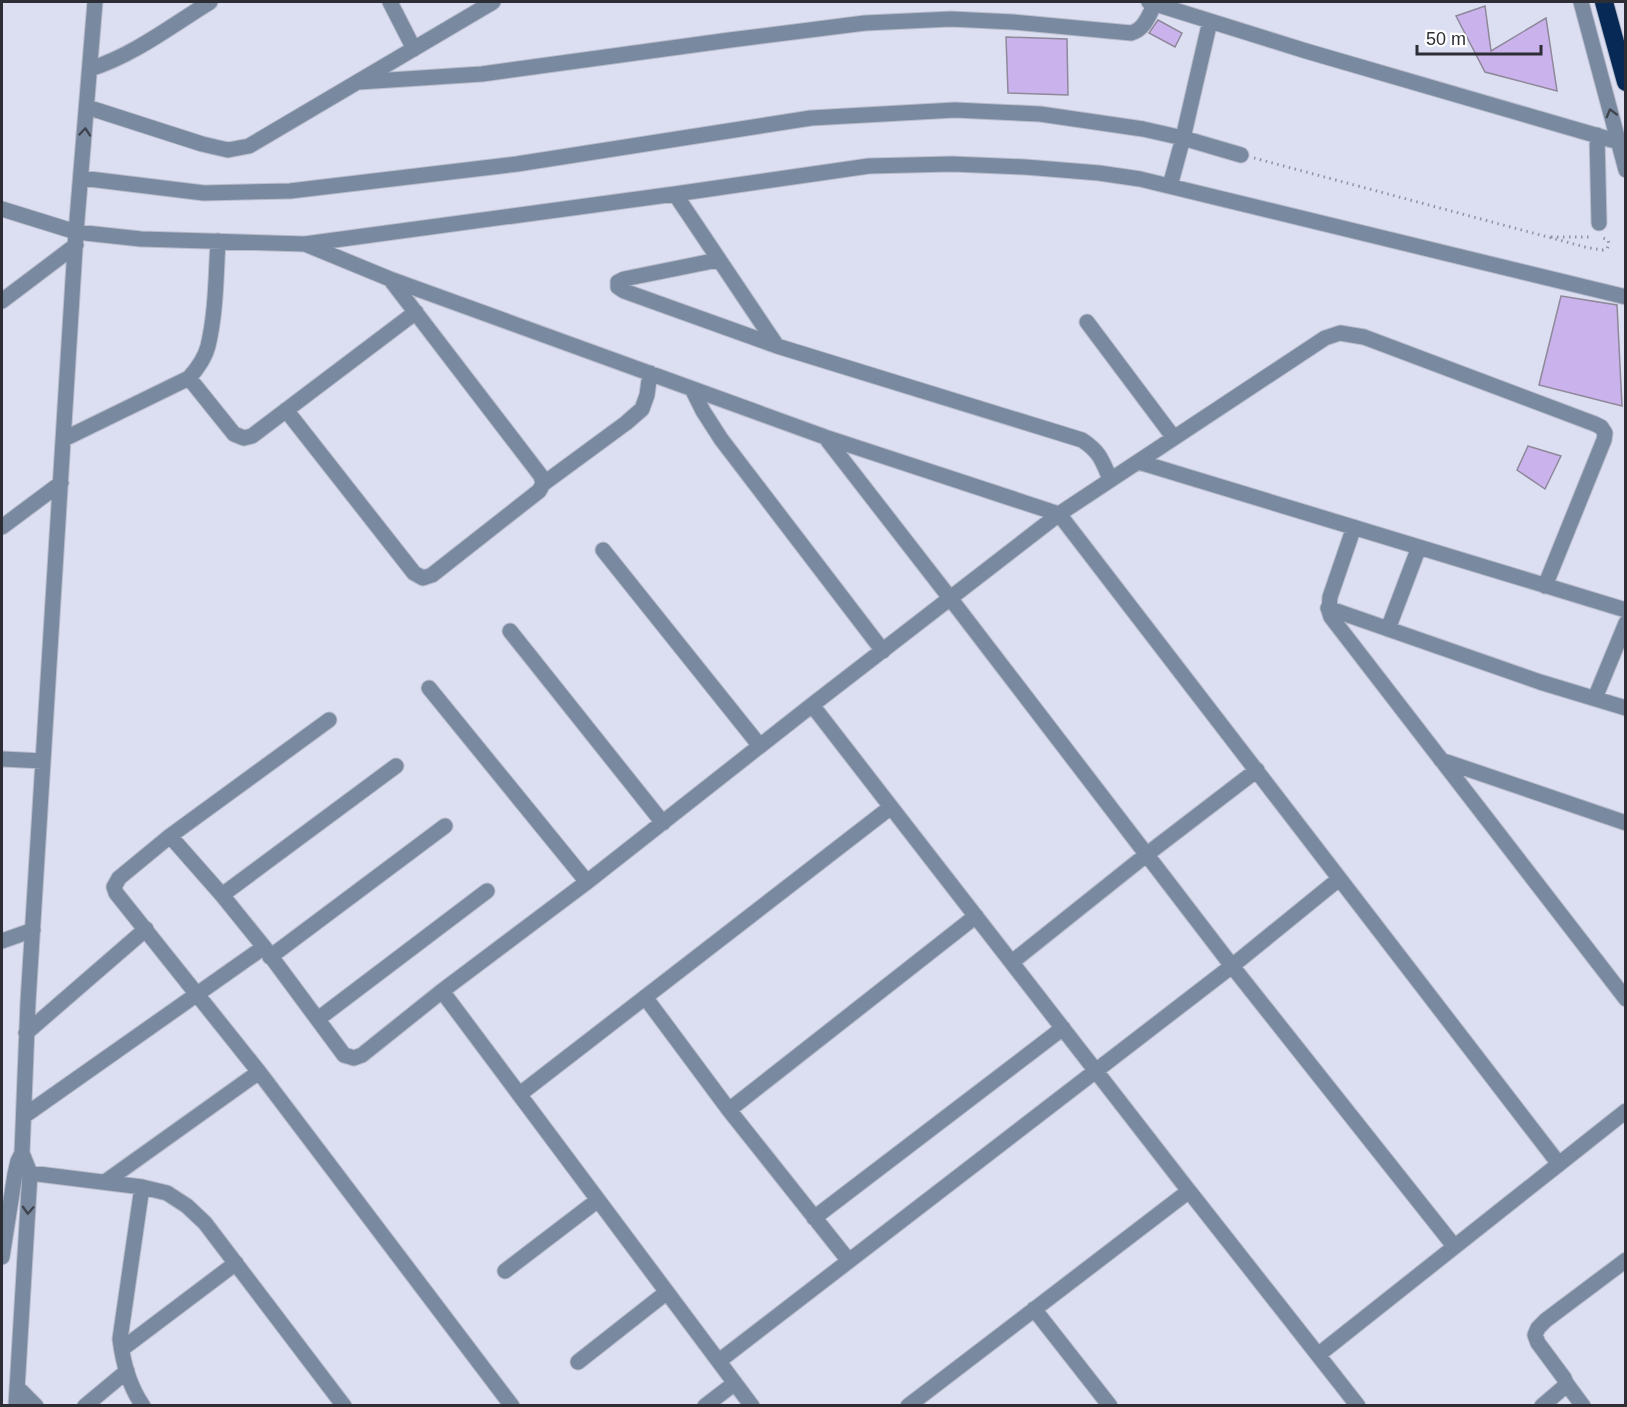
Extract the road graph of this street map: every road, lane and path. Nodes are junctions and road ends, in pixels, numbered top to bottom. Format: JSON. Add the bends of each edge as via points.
{"nodes":[{"id":1,"x":96,"y":2,"type":"edge"},
{"id":2,"x":210,"y":2,"type":"edge"},
{"id":3,"x":390,"y":2,"type":"edge"},
{"id":4,"x":494,"y":2,"type":"edge"},
{"id":5,"x":1152,"y":2,"type":"edge"},
{"id":6,"x":1581,"y":2,"type":"edge"},
{"id":7,"x":1604,"y":2,"type":"edge"},
{"id":8,"x":1210,"y":21,"type":"junction"},
{"id":9,"x":414,"y":49,"type":"junction"},
{"id":10,"x":90,"y":69,"type":"junction"},
{"id":11,"x":359,"y":82,"type":"junction"},
{"id":12,"x":1626,"y":82,"type":"edge"},
{"id":13,"x":87,"y":107,"type":"junction"},
{"id":14,"x":1597,"y":135,"type":"junction"},
{"id":15,"x":1183,"y":138,"type":"junction"},
{"id":16,"x":1618,"y":142,"type":"junction"},
{"id":17,"x":1241,"y":155,"type":"joint"},
{"id":18,"x":1626,"y":170,"type":"edge"},
{"id":19,"x":81,"y":184,"type":"junction"},
{"id":20,"x":1170,"y":186,"type":"junction"},
{"id":21,"x":675,"y":194,"type":"junction"},
{"id":22,"x":2,"y":209,"type":"edge"},
{"id":23,"x":1599,"y":223,"type":"dead end"},
{"id":24,"x":1551,"y":237,"type":"junction"},
{"id":25,"x":76,"y":238,"type":"junction"},
{"id":26,"x":218,"y":241,"type":"junction"},
{"id":27,"x":305,"y":244,"type":"junction"},
{"id":28,"x":718,"y":260,"type":"junction"},
{"id":29,"x":390,"y":279,"type":"junction"},
{"id":30,"x":1626,"y":297,"type":"edge"},
{"id":31,"x":2,"y":302,"type":"edge"},
{"id":32,"x":416,"y":312,"type":"junction"},
{"id":33,"x":1087,"y":322,"type":"dead end"},
{"id":34,"x":777,"y":346,"type":"junction"},
{"id":35,"x":650,"y":373,"type":"junction"},
{"id":36,"x":189,"y":378,"type":"junction"},
{"id":37,"x":692,"y":389,"type":"junction"},
{"id":38,"x":286,"y":410,"type":"junction"},
{"id":39,"x":825,"y":437,"type":"junction"},
{"id":40,"x":1174,"y":438,"type":"junction"},
{"id":41,"x":64,"y":439,"type":"junction"},
{"id":42,"x":1139,"y":462,"type":"junction"},
{"id":43,"x":1110,"y":479,"type":"junction"},
{"id":44,"x":61,"y":483,"type":"junction"},
{"id":45,"x":543,"y":484,"type":"junction"},
{"id":46,"x":1059,"y":514,"type":"junction"},
{"id":47,"x":2,"y":527,"type":"edge"},
{"id":48,"x":1354,"y":527,"type":"junction"},
{"id":49,"x":1419,"y":547,"type":"junction"},
{"id":50,"x":603,"y":550,"type":"dead end"},
{"id":51,"x":1545,"y":586,"type":"junction"},
{"id":52,"x":950,"y":598,"type":"junction"},
{"id":53,"x":1328,"y":608,"type":"junction"},
{"id":54,"x":1626,"y":610,"type":"edge"},
{"id":55,"x":1626,"y":623,"type":"edge"},
{"id":56,"x":1388,"y":629,"type":"junction"},
{"id":57,"x":510,"y":631,"type":"dead end"},
{"id":58,"x":883,"y":651,"type":"junction"},
{"id":59,"x":429,"y":688,"type":"dead end"},
{"id":60,"x":1595,"y":698,"type":"junction"},
{"id":61,"x":812,"y":705,"type":"junction"},
{"id":62,"x":1626,"y":708,"type":"edge"},
{"id":63,"x":329,"y":720,"type":"dead end"},
{"id":64,"x":760,"y":746,"type":"junction"},
{"id":65,"x":2,"y":759,"type":"edge"},
{"id":66,"x":1442,"y":760,"type":"junction"},
{"id":67,"x":43,"y":761,"type":"junction"},
{"id":68,"x":396,"y":766,"type":"dead end"},
{"id":69,"x":1257,"y":770,"type":"junction"},
{"id":70,"x":891,"y":807,"type":"junction"},
{"id":71,"x":663,"y":822,"type":"junction"},
{"id":72,"x":1626,"y":823,"type":"edge"},
{"id":73,"x":445,"y":826,"type":"dead end"},
{"id":74,"x":170,"y":836,"type":"junction"},
{"id":75,"x":1146,"y":855,"type":"junction"},
{"id":76,"x":1339,"y":879,"type":"junction"},
{"id":77,"x":587,"y":882,"type":"junction"},
{"id":78,"x":487,"y":891,"type":"dead end"},
{"id":79,"x":222,"y":895,"type":"junction"},
{"id":80,"x":976,"y":916,"type":"junction"},
{"id":81,"x":146,"y":929,"type":"junction"},
{"id":82,"x":33,"y":930,"type":"junction"},
{"id":83,"x":2,"y":941,"type":"edge"},
{"id":84,"x":267,"y":952,"type":"junction"},
{"id":85,"x":1012,"y":962,"type":"junction"},
{"id":86,"x":1232,"y":966,"type":"junction"},
{"id":87,"x":442,"y":991,"type":"junction"},
{"id":88,"x":198,"y":993,"type":"junction"},
{"id":89,"x":645,"y":997,"type":"junction"},
{"id":90,"x":1626,"y":999,"type":"edge"},
{"id":91,"x":318,"y":1019,"type":"junction"},
{"id":92,"x":1064,"y":1028,"type":"junction"},
{"id":93,"x":26,"y":1033,"type":"junction"},
{"id":94,"x":1096,"y":1071,"type":"junction"},
{"id":95,"x":259,"y":1072,"type":"junction"},
{"id":96,"x":520,"y":1094,"type":"junction"},
{"id":97,"x":729,"y":1110,"type":"junction"},
{"id":98,"x":1626,"y":1111,"type":"edge"},
{"id":99,"x":24,"y":1116,"type":"junction"},
{"id":100,"x":22,"y":1153,"type":"junction"},
{"id":101,"x":1559,"y":1164,"type":"junction"},
{"id":102,"x":30,"y":1173,"type":"junction"},
{"id":103,"x":105,"y":1182,"type":"junction"},
{"id":104,"x":142,"y":1187,"type":"junction"},
{"id":105,"x":1189,"y":1191,"type":"junction"},
{"id":106,"x":598,"y":1200,"type":"junction"},
{"id":107,"x":814,"y":1218,"type":"junction"},
{"id":108,"x":1454,"y":1246,"type":"junction"},
{"id":109,"x":2,"y":1257,"type":"edge"},
{"id":110,"x":1626,"y":1260,"type":"edge"},
{"id":111,"x":849,"y":1262,"type":"junction"},
{"id":112,"x":236,"y":1263,"type":"junction"},
{"id":113,"x":505,"y":1272,"type":"dead end"},
{"id":114,"x":667,"y":1292,"type":"junction"},
{"id":115,"x":1034,"y":1309,"type":"junction"},
{"id":116,"x":122,"y":1349,"type":"junction"},
{"id":117,"x":1318,"y":1355,"type":"junction"},
{"id":118,"x":719,"y":1361,"type":"junction"},
{"id":119,"x":578,"y":1362,"type":"dead end"},
{"id":120,"x":127,"y":1371,"type":"junction"},
{"id":121,"x":735,"y":1383,"type":"junction"},
{"id":122,"x":1566,"y":1383,"type":"junction"},
{"id":123,"x":17,"y":1386,"type":"junction"},
{"id":124,"x":341,"y":1404,"type":"edge"},
{"id":125,"x":913,"y":1404,"type":"edge"},
{"id":126,"x":16,"y":1406,"type":"edge"},
{"id":127,"x":36,"y":1406,"type":"edge"},
{"id":128,"x":85,"y":1406,"type":"edge"},
{"id":129,"x":143,"y":1406,"type":"edge"},
{"id":130,"x":512,"y":1406,"type":"edge"},
{"id":131,"x":705,"y":1406,"type":"edge"},
{"id":132,"x":752,"y":1406,"type":"edge"},
{"id":133,"x":1110,"y":1406,"type":"edge"},
{"id":134,"x":1358,"y":1406,"type":"edge"},
{"id":135,"x":1542,"y":1406,"type":"edge"},
{"id":136,"x":1583,"y":1406,"type":"edge"}],
"edges":[{"from":1,"to":10,"type":"street"},
{"from":2,"to":10,"type":"street","via":[[140,47]]},
{"from":3,"to":9,"type":"street"},
{"from":4,"to":9,"type":"street"},
{"from":5,"to":8,"type":"street"},
{"from":5,"to":11,"type":"street","via":[[1142,27],[1131,33],[951,19],[865,23],[482,74]]},
{"from":16,"to":6,"type":"street","one_way":true},
{"from":7,"to":12,"type":"highway"},
{"from":8,"to":14,"type":"street"},
{"from":8,"to":15,"type":"street"},
{"from":9,"to":11,"type":"street"},
{"from":10,"to":13,"type":"street"},
{"from":11,"to":13,"type":"street","via":[[249,146],[228,150]]},
{"from":19,"to":13,"type":"street","one_way":true},
{"from":14,"to":16,"type":"street"},
{"from":14,"to":23,"type":"street"},
{"from":15,"to":17,"type":"street"},
{"from":15,"to":19,"type":"street","via":[[1040,114],[955,110],[811,118],[517,164],[290,191],[204,193]]},
{"from":15,"to":20,"type":"street"},
{"from":16,"to":18,"type":"street"},
{"from":17,"to":24,"type":"path"},
{"from":19,"to":25,"type":"street"},
{"from":20,"to":21,"type":"street","via":[[1089,172],[910,164],[869,166]]},
{"from":20,"to":30,"type":"street"},
{"from":21,"to":27,"type":"street"},
{"from":21,"to":28,"type":"street"},
{"from":22,"to":25,"type":"street"},
{"from":24,"to":24,"type":"path","via":[[1602,250],[1609,244],[1600,238]]},
{"from":25,"to":26,"type":"street"},
{"from":25,"to":31,"type":"street"},
{"from":25,"to":41,"type":"street"},
{"from":26,"to":27,"type":"street"},
{"from":26,"to":36,"type":"street","via":[[208,347]]},
{"from":27,"to":29,"type":"street"},
{"from":28,"to":34,"type":"street"},
{"from":28,"to":34,"type":"street","via":[[624,279],[618,286]]},
{"from":29,"to":32,"type":"street"},
{"from":29,"to":35,"type":"street"},
{"from":32,"to":38,"type":"street"},
{"from":32,"to":45,"type":"street","via":[[541,476]]},
{"from":33,"to":40,"type":"street"},
{"from":34,"to":43,"type":"street","via":[[1082,440],[1101,456]]},
{"from":35,"to":37,"type":"street"},
{"from":35,"to":45,"type":"street","via":[[642,409]]},
{"from":36,"to":38,"type":"street","via":[[234,434],[244,438]]},
{"from":36,"to":41,"type":"street"},
{"from":37,"to":39,"type":"street"},
{"from":37,"to":58,"type":"street","via":[[721,439]]},
{"from":38,"to":45,"type":"street","via":[[414,573],[423,578],[432,575]]},
{"from":39,"to":46,"type":"street"},
{"from":39,"to":52,"type":"street"},
{"from":40,"to":42,"type":"street"},
{"from":40,"to":51,"type":"street","via":[[1325,338],[1340,333],[1364,337],[1595,424],[1605,433],[1604,440]]},
{"from":41,"to":44,"type":"street"},
{"from":42,"to":43,"type":"street"},
{"from":42,"to":48,"type":"street"},
{"from":43,"to":46,"type":"street"},
{"from":44,"to":47,"type":"street"},
{"from":44,"to":67,"type":"street"},
{"from":46,"to":52,"type":"street"},
{"from":46,"to":69,"type":"street"},
{"from":48,"to":49,"type":"street"},
{"from":48,"to":53,"type":"street"},
{"from":49,"to":51,"type":"street"},
{"from":49,"to":56,"type":"street"},
{"from":50,"to":64,"type":"street"},
{"from":51,"to":54,"type":"street"},
{"from":52,"to":58,"type":"street"},
{"from":52,"to":75,"type":"street"},
{"from":53,"to":56,"type":"street"},
{"from":53,"to":66,"type":"street"},
{"from":55,"to":60,"type":"street"},
{"from":56,"to":60,"type":"street"},
{"from":57,"to":71,"type":"street"},
{"from":58,"to":61,"type":"street"},
{"from":59,"to":77,"type":"street"},
{"from":60,"to":62,"type":"street"},
{"from":61,"to":64,"type":"street"},
{"from":61,"to":70,"type":"street"},
{"from":63,"to":74,"type":"street"},
{"from":64,"to":71,"type":"street"},
{"from":65,"to":67,"type":"street"},
{"from":66,"to":72,"type":"street"},
{"from":66,"to":90,"type":"street"},
{"from":67,"to":82,"type":"street"},
{"from":68,"to":79,"type":"street"},
{"from":69,"to":75,"type":"street"},
{"from":69,"to":76,"type":"street"},
{"from":70,"to":80,"type":"street"},
{"from":70,"to":89,"type":"street"},
{"from":71,"to":77,"type":"street"},
{"from":73,"to":84,"type":"street"},
{"from":74,"to":79,"type":"street"},
{"from":74,"to":81,"type":"street","via":[[118,878],[114,887]]},
{"from":75,"to":85,"type":"street"},
{"from":75,"to":86,"type":"street"},
{"from":76,"to":86,"type":"street"},
{"from":76,"to":101,"type":"street"},
{"from":77,"to":87,"type":"street"},
{"from":78,"to":91,"type":"street"},
{"from":79,"to":84,"type":"street"},
{"from":80,"to":85,"type":"street"},
{"from":80,"to":97,"type":"street"},
{"from":81,"to":88,"type":"street"},
{"from":81,"to":93,"type":"street"},
{"from":82,"to":83,"type":"street"},
{"from":82,"to":93,"type":"street"},
{"from":84,"to":88,"type":"street"},
{"from":84,"to":91,"type":"street"},
{"from":85,"to":92,"type":"street"},
{"from":86,"to":94,"type":"street"},
{"from":86,"to":108,"type":"street"},
{"from":87,"to":91,"type":"street","via":[[354,1058],[344,1055]]},
{"from":87,"to":96,"type":"street"},
{"from":88,"to":95,"type":"street"},
{"from":88,"to":99,"type":"street"},
{"from":89,"to":96,"type":"street"},
{"from":89,"to":97,"type":"street"},
{"from":92,"to":94,"type":"street"},
{"from":92,"to":107,"type":"street"},
{"from":93,"to":99,"type":"street"},
{"from":94,"to":105,"type":"street"},
{"from":94,"to":111,"type":"street"},
{"from":95,"to":103,"type":"street"},
{"from":95,"to":130,"type":"street"},
{"from":96,"to":106,"type":"street"},
{"from":97,"to":107,"type":"street"},
{"from":98,"to":101,"type":"street"},
{"from":99,"to":100,"type":"street"},
{"from":100,"to":102,"type":"street"},
{"from":100,"to":109,"type":"street"},
{"from":101,"to":108,"type":"street"},
{"from":102,"to":103,"type":"street"},
{"from":102,"to":123,"type":"street","one_way":true},
{"from":103,"to":104,"type":"street"},
{"from":104,"to":112,"type":"street","via":[[167,1193],[187,1206]]},
{"from":104,"to":116,"type":"street","via":[[120,1339]]},
{"from":105,"to":115,"type":"street"},
{"from":105,"to":117,"type":"street"},
{"from":106,"to":113,"type":"street"},
{"from":106,"to":114,"type":"street"},
{"from":107,"to":111,"type":"street"},
{"from":108,"to":117,"type":"street"},
{"from":110,"to":122,"type":"street","via":[[1538,1328],[1538,1343]]},
{"from":111,"to":118,"type":"street"},
{"from":112,"to":116,"type":"street"},
{"from":112,"to":124,"type":"street"},
{"from":114,"to":118,"type":"street"},
{"from":114,"to":119,"type":"street"},
{"from":115,"to":125,"type":"street"},
{"from":115,"to":133,"type":"street"},
{"from":116,"to":120,"type":"street"},
{"from":117,"to":134,"type":"street"},
{"from":118,"to":121,"type":"street"},
{"from":120,"to":128,"type":"street"},
{"from":120,"to":129,"type":"street"},
{"from":121,"to":131,"type":"street"},
{"from":121,"to":132,"type":"street"},
{"from":122,"to":135,"type":"street"},
{"from":122,"to":136,"type":"street"},
{"from":123,"to":126,"type":"street"},
{"from":123,"to":127,"type":"street"}]}
